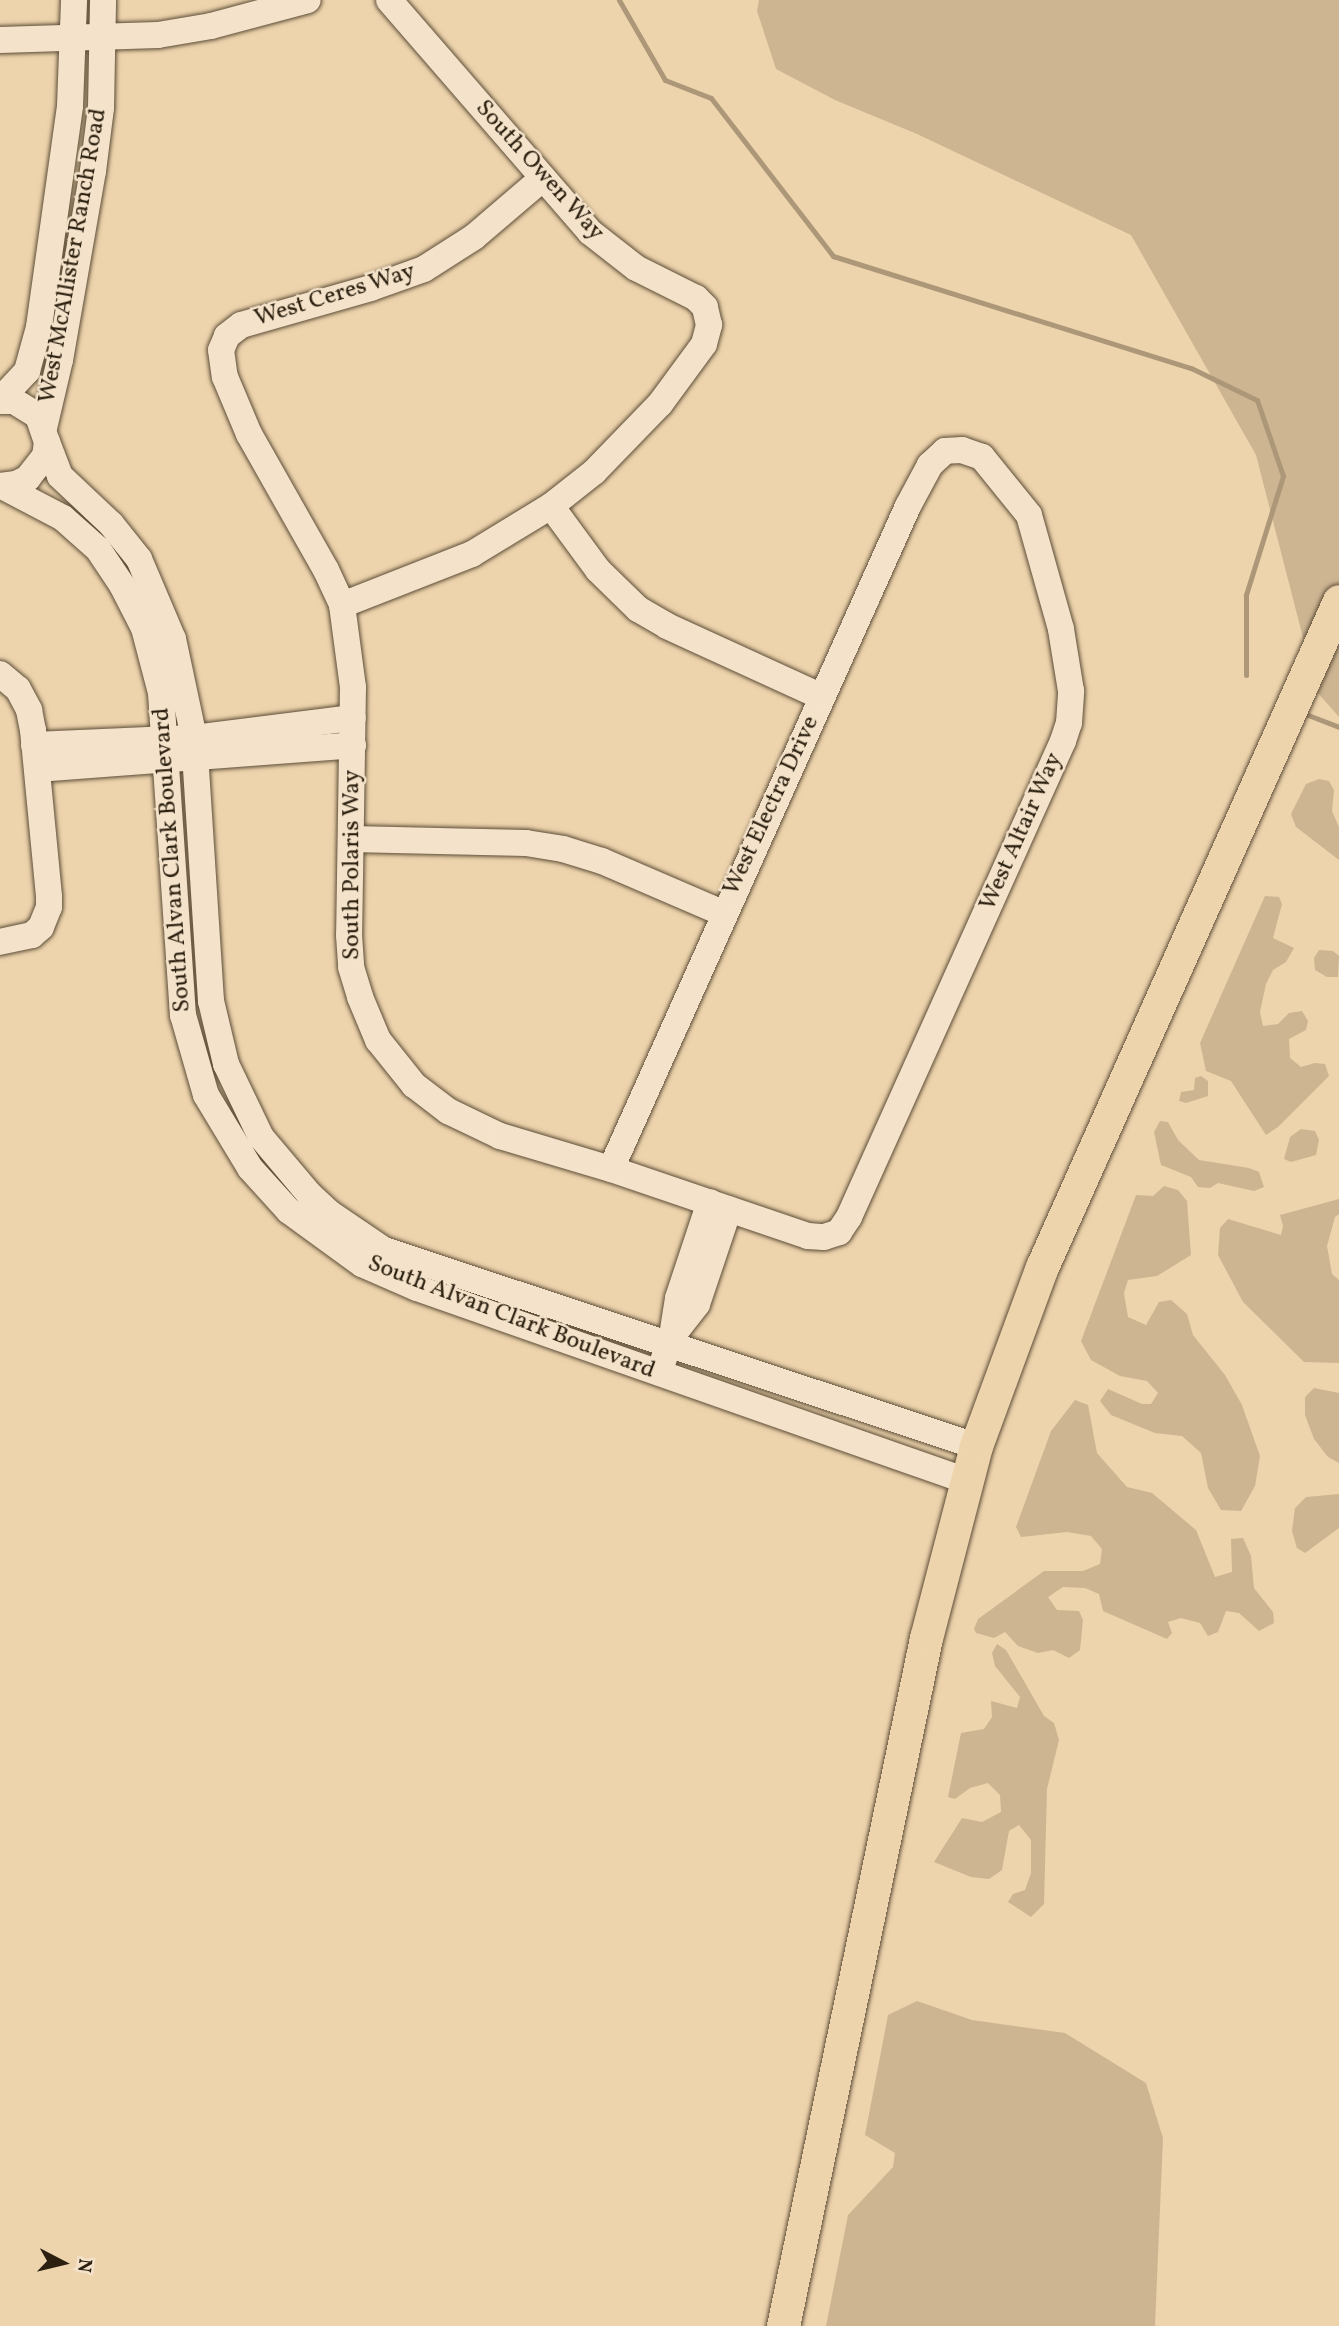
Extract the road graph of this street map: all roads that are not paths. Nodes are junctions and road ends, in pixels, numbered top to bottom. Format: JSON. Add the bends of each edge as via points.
{"nodes":[{"id":1,"x":74,"y":0,"type":"edge"},
{"id":2,"x":103,"y":0,"type":"edge"},
{"id":3,"x":308,"y":0,"type":"edge"},
{"id":4,"x":389,"y":0,"type":"edge"},
{"id":5,"x":104,"y":39,"type":"junction"},
{"id":6,"x":0,"y":40,"type":"edge"},
{"id":7,"x":75,"y":40,"type":"junction"},
{"id":8,"x":543,"y":178,"type":"junction"},
{"id":9,"x":227,"y":336,"type":"joint"},
{"id":10,"x":0,"y":400,"type":"edge"},
{"id":11,"x":46,"y":435,"type":"junction"},
{"id":12,"x":944,"y":451,"type":"joint"},
{"id":13,"x":1,"y":486,"type":"edge"},
{"id":14,"x":551,"y":506,"type":"junction"},
{"id":15,"x":1339,"y":601,"type":"edge"},
{"id":16,"x":342,"y":605,"type":"junction"},
{"id":17,"x":1,"y":674,"type":"edge"},
{"id":18,"x":822,"y":697,"type":"junction"},
{"id":19,"x":354,"y":718,"type":"junction"},
{"id":20,"x":354,"y":745,"type":"junction"},
{"id":21,"x":195,"y":748,"type":"junction"},
{"id":22,"x":164,"y":750,"type":"junction"},
{"id":23,"x":36,"y":757,"type":"junction"},
{"id":24,"x":351,"y":839,"type":"junction"},
{"id":25,"x":723,"y":913,"type":"junction"},
{"id":26,"x":0,"y":943,"type":"edge"},
{"id":27,"x":611,"y":1169,"type":"junction"},
{"id":28,"x":720,"y":1206,"type":"junction"},
{"id":29,"x":833,"y":1235,"type":"joint"},
{"id":30,"x":671,"y":1340,"type":"junction"},
{"id":31,"x":658,"y":1373,"type":"junction"},
{"id":32,"x":976,"y":1446,"type":"junction"},
{"id":33,"x":967,"y":1480,"type":"junction"},
{"id":34,"x":783,"y":2326,"type":"edge"}],
"edges":[{"from":1,"to":7,"type":"street","name":"West McAllister Ranch Road"},
{"from":2,"to":5,"type":"street","name":"West McAllister Ranch Road"},
{"from":3,"to":5,"type":"street","via":[[186,31]]},
{"from":4,"to":8,"type":"street","name":"South Owen Way"},
{"from":5,"to":7,"type":"street"},
{"from":5,"to":11,"type":"street","name":"West McAllister Ranch Road","via":[[93,172]]},
{"from":6,"to":7,"type":"street"},
{"from":7,"to":10,"type":"street","name":"West McAllister Ranch Road","via":[[70,106],[34,349],[27,371]]},
{"from":8,"to":9,"type":"street","name":"West Ceres Way","via":[[474,237],[424,269],[380,286],[249,322]]},
{"from":8,"to":14,"type":"street","name":"South Owen Way","via":[[605,246],[636,268],[696,298],[708,315],[704,344],[660,404],[594,472]]},
{"from":9,"to":16,"type":"street","name":"South Polaris Way","via":[[222,363],[240,415]]},
{"from":10,"to":11,"type":"street","via":[[27,407]]},
{"from":11,"to":13,"type":"street","name":"West McAllister Ranch Road","via":[[39,469],[22,481]]},
{"from":11,"to":21,"type":"street","name":"South Alvan Clark Boulevard","via":[[60,476],[111,524],[139,559],[173,639]]},
{"from":12,"to":18,"type":"street","name":"West Electra Drive","via":[[930,465],[908,506]]},
{"from":12,"to":29,"type":"street","name":"West Altair Way","via":[[962,450],[982,457],[1029,515],[1065,650],[1071,710],[1063,741],[860,1192],[845,1225]]},
{"from":13,"to":22,"type":"street","name":"South Alvan Clark Boulevard","via":[[63,518],[111,567],[144,628],[161,693]]},
{"from":14,"to":16,"type":"street","via":[[472,554]]},
{"from":14,"to":18,"type":"street","via":[[598,570],[638,608],[667,626]]},
{"from":15,"to":32,"type":"main road","via":[[1042,1267]]},
{"from":16,"to":19,"type":"street","name":"South Polaris Way","via":[[352,663]]},
{"from":17,"to":23,"type":"street","via":[[14,682],[24,699]]},
{"from":18,"to":25,"type":"street","name":"West Electra Drive"},
{"from":19,"to":20,"type":"street","name":"South Polaris Way"},
{"from":19,"to":21,"type":"street"},
{"from":20,"to":21,"type":"street"},
{"from":20,"to":24,"type":"street","name":"South Polaris Way"},
{"from":21,"to":22,"type":"street"},
{"from":21,"to":30,"type":"street","name":"South Alvan Clark Boulevard","via":[[211,1001],[226,1064],[269,1146],[328,1212],[384,1250]]},
{"from":22,"to":23,"type":"street"},
{"from":22,"to":31,"type":"street","name":"South Alvan Clark Boulevard","via":[[183,1015],[206,1095],[250,1168],[289,1211],[362,1264],[417,1288]]},
{"from":23,"to":26,"type":"street","via":[[49,907],[41,927],[32,934]]},
{"from":24,"to":25,"type":"street","via":[[515,843],[563,849]]},
{"from":24,"to":27,"type":"street","name":"South Polaris Way","via":[[351,967],[379,1040],[401,1071],[429,1098],[467,1122]]},
{"from":25,"to":27,"type":"street","name":"West Electra Drive"},
{"from":27,"to":28,"type":"street","name":"South Polaris Way"},
{"from":28,"to":29,"type":"street","name":"South Polaris Way","via":[[808,1236]]},
{"from":28,"to":30,"type":"street","via":[[678,1298]]},
{"from":30,"to":31,"type":"street"},
{"from":30,"to":32,"type":"street","name":"South Alvan Clark Boulevard"},
{"from":31,"to":33,"type":"street","name":"South Alvan Clark Boulevard"},
{"from":32,"to":33,"type":"main road"},
{"from":33,"to":34,"type":"main road","via":[[923,1652]]}]}
